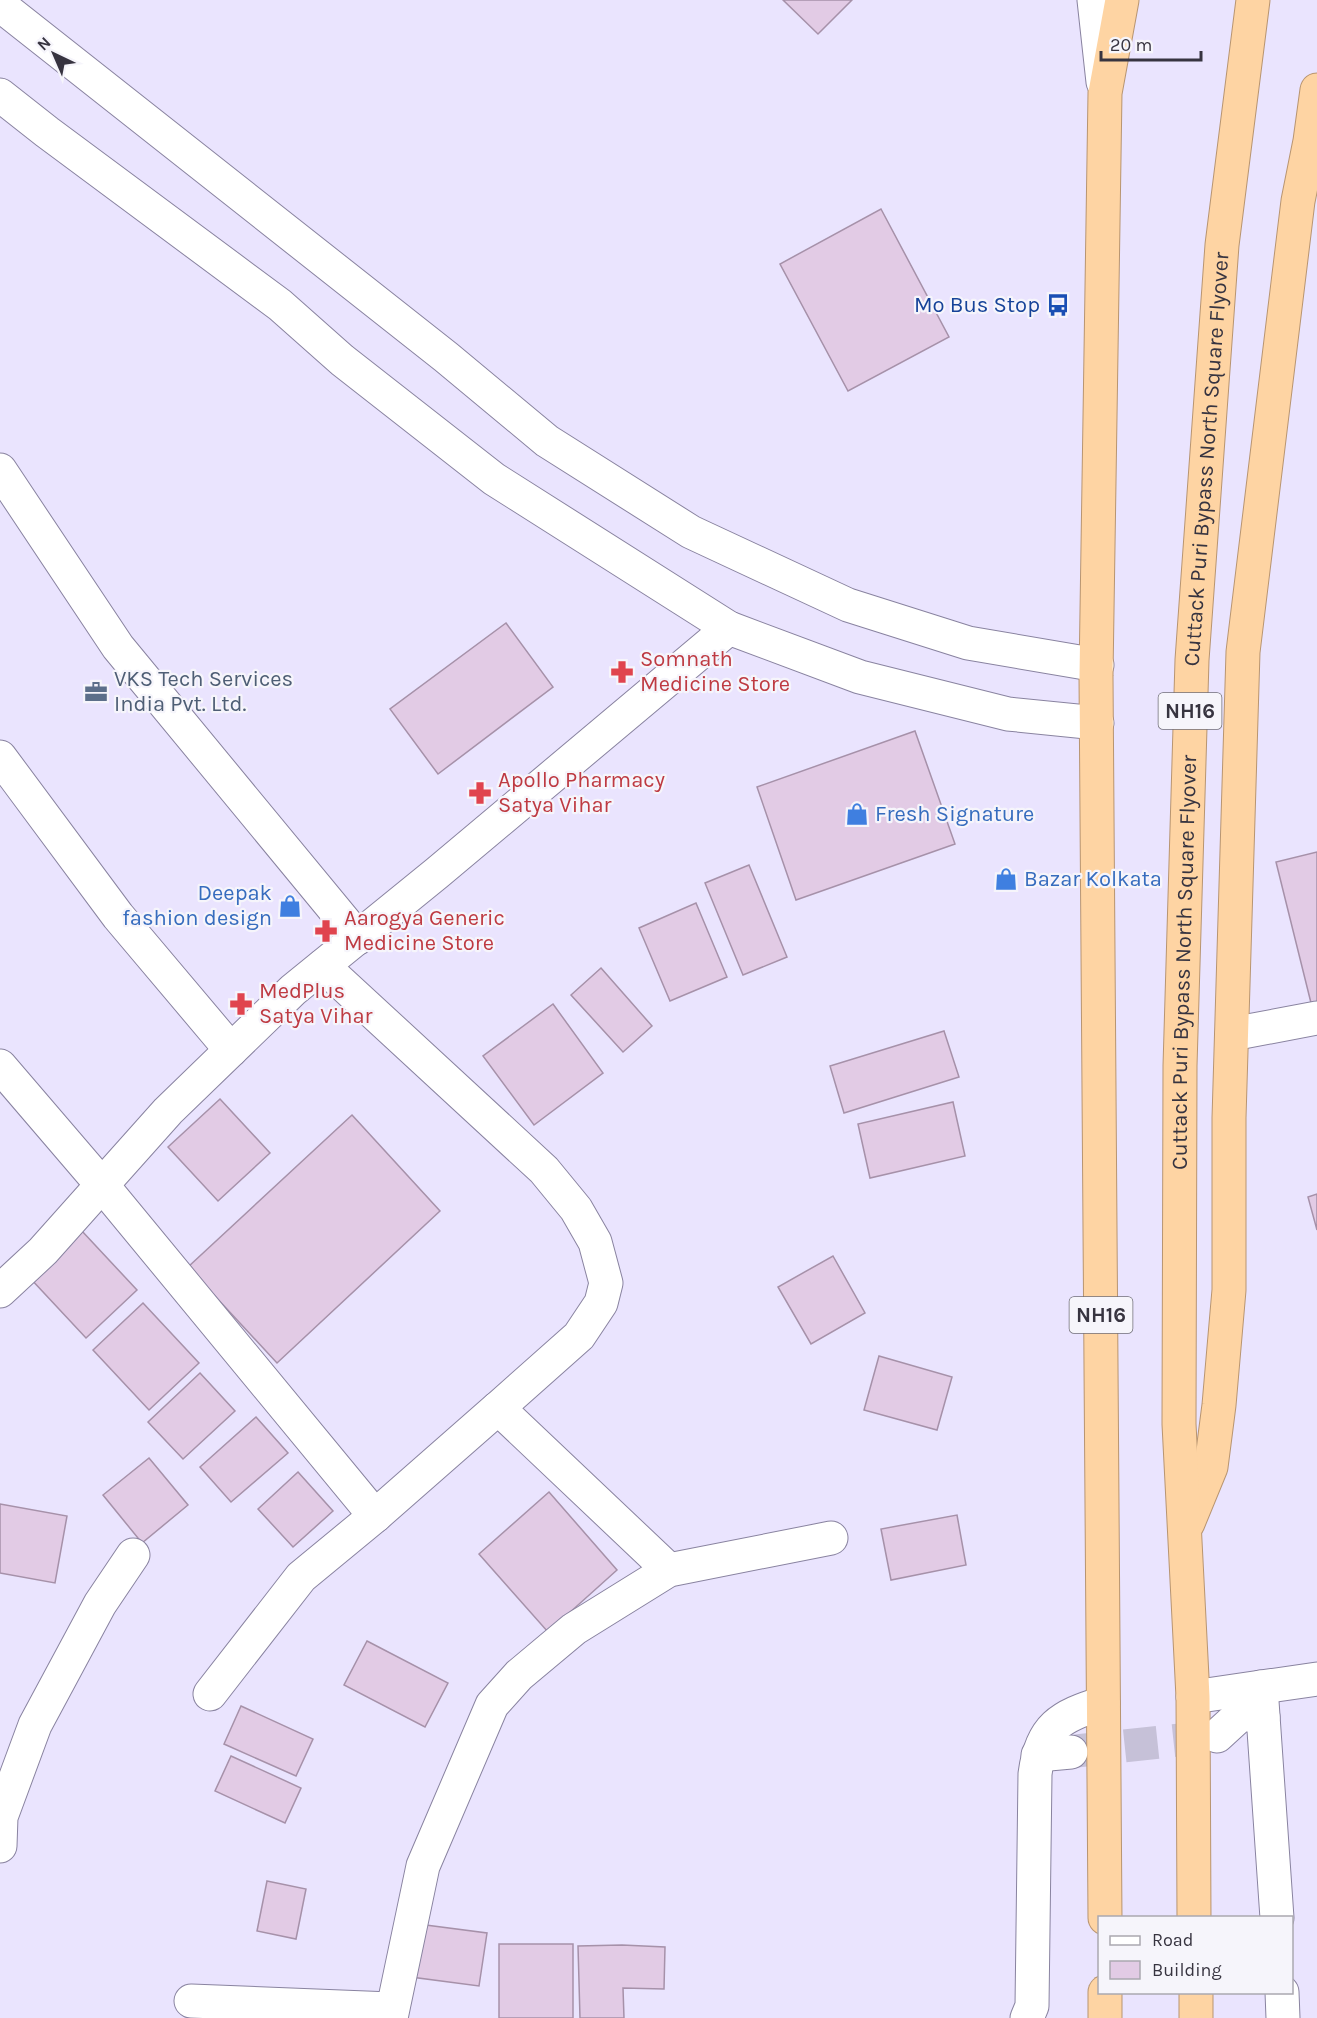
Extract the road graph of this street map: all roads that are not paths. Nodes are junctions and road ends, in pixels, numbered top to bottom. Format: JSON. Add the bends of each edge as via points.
{"nodes":[{"id":1,"x":1095,"y":0,"type":"edge"},
{"id":2,"x":1122,"y":0,"type":"edge"},
{"id":3,"x":1253,"y":0,"type":"edge"},
{"id":4,"x":0,"y":5,"type":"edge"},
{"id":5,"x":1317,"y":90,"type":"edge"},
{"id":6,"x":1104,"y":93,"type":"junction"},
{"id":7,"x":0,"y":95,"type":"edge"},
{"id":8,"x":1313,"y":137,"type":"edge"},
{"id":9,"x":0,"y":470,"type":"edge"},
{"id":10,"x":729,"y":628,"type":"junction"},
{"id":11,"x":1096,"y":670,"type":"junction"},
{"id":12,"x":1097,"y":718,"type":"junction"},
{"id":13,"x":0,"y":757,"type":"edge"},
{"id":14,"x":358,"y":938,"type":"junction"},
{"id":15,"x":323,"y":966,"type":"junction"},
{"id":16,"x":1317,"y":1018,"type":"edge"},
{"id":17,"x":1232,"y":1034,"type":"junction"},
{"id":18,"x":231,"y":1050,"type":"junction"},
{"id":19,"x":0,"y":1066,"type":"edge"},
{"id":20,"x":102,"y":1185,"type":"junction"},
{"id":21,"x":5,"y":1275,"type":"edge"},
{"id":22,"x":498,"y":1408,"type":"junction"},
{"id":23,"x":375,"y":1516,"type":"junction"},
{"id":24,"x":1184,"y":1533,"type":"junction"},
{"id":25,"x":831,"y":1538,"type":"dead end"},
{"id":26,"x":133,"y":1555,"type":"dead end"},
{"id":27,"x":669,"y":1570,"type":"junction"},
{"id":28,"x":1317,"y":1679,"type":"edge"},
{"id":29,"x":210,"y":1694,"type":"dead end"},
{"id":30,"x":1193,"y":1697,"type":"junction"},
{"id":31,"x":1103,"y":1702,"type":"junction"},
{"id":32,"x":1262,"y":1702,"type":"junction"},
{"id":33,"x":1217,"y":1736,"type":"tunnel mouth"},
{"id":34,"x":1071,"y":1752,"type":"tunnel mouth"},
{"id":35,"x":1038,"y":1755,"type":"junction"},
{"id":36,"x":0,"y":1826,"type":"edge"},
{"id":37,"x":1105,"y":1916,"type":"edge"},
{"id":38,"x":1194,"y":1916,"type":"edge"},
{"id":39,"x":1277,"y":1916,"type":"edge"},
{"id":40,"x":1105,"y":1994,"type":"edge"},
{"id":41,"x":1196,"y":1994,"type":"edge"},
{"id":42,"x":1282,"y":1994,"type":"edge"},
{"id":43,"x":191,"y":2001,"type":"dead end"},
{"id":44,"x":391,"y":2014,"type":"edge"},
{"id":45,"x":1027,"y":2018,"type":"edge"},
{"id":46,"x":1105,"y":2018,"type":"edge"},
{"id":47,"x":1196,"y":2018,"type":"edge"},
{"id":48,"x":1283,"y":2018,"type":"edge"}],
"edges":[{"from":1,"to":6,"type":"street"},
{"from":2,"to":6,"type":"highway","number":"NH16"},
{"from":3,"to":24,"type":"highway","name":"Cuttack Puri Bypass North Square Flyover","number":"NH16","via":[[1222,245],[1192,660],[1180,1066],[1179,1424]]},
{"from":4,"to":11,"type":"street","via":[[547,441],[691,532],[849,605],[968,643]]},
{"from":5,"to":8,"type":"highway"},
{"from":6,"to":11,"type":"highway","number":"NH16"},
{"from":7,"to":10,"type":"street","via":[[280,305],[342,360],[494,479]]},
{"from":8,"to":17,"type":"highway","via":[[1298,201],[1243,652]]},
{"from":9,"to":14,"type":"street","via":[[118,647]]},
{"from":10,"to":12,"type":"street","via":[[860,677],[1008,714]]},
{"from":10,"to":14,"type":"street"},
{"from":11,"to":12,"type":"highway","number":"NH16"},
{"from":12,"to":31,"type":"highway","number":"NH16"},
{"from":13,"to":18,"type":"street","via":[[118,916]]},
{"from":14,"to":15,"type":"street"},
{"from":15,"to":18,"type":"street"},
{"from":15,"to":22,"type":"street","via":[[544,1170],[576,1209],[595,1242],[606,1282],[601,1303],[579,1336]]},
{"from":16,"to":17,"type":"street"},
{"from":17,"to":24,"type":"highway","via":[[1229,1290],[1219,1405],[1210,1467]]},
{"from":18,"to":20,"type":"street","via":[[168,1111]]},
{"from":19,"to":20,"type":"street"},
{"from":20,"to":21,"type":"street","via":[[43,1251]]},
{"from":20,"to":23,"type":"street"},
{"from":22,"to":23,"type":"street"},
{"from":22,"to":27,"type":"street"},
{"from":23,"to":29,"type":"street","via":[[301,1577]]},
{"from":24,"to":30,"type":"highway","number":"NH16"},
{"from":25,"to":27,"type":"street"},
{"from":26,"to":36,"type":"street","via":[[100,1604],[35,1725]]},
{"from":27,"to":44,"type":"street","via":[[574,1629],[519,1675],[492,1705],[423,1866]]},
{"from":28,"to":32,"type":"street"},
{"from":30,"to":32,"type":"street"},
{"from":30,"to":38,"type":"highway","number":"NH16"},
{"from":31,"to":35,"type":"street","via":[[1065,1718],[1043,1740]]},
{"from":31,"to":37,"type":"highway","number":"NH16"},
{"from":32,"to":33,"type":"street","via":[[1241,1714]]},
{"from":32,"to":39,"type":"street"},
{"from":34,"to":35,"type":"street"},
{"from":35,"to":45,"type":"street","via":[[1032,2006]]},
{"from":40,"to":46,"type":"highway"},
{"from":41,"to":47,"type":"highway"},
{"from":42,"to":48,"type":"street"},
{"from":43,"to":44,"type":"street"}]}
